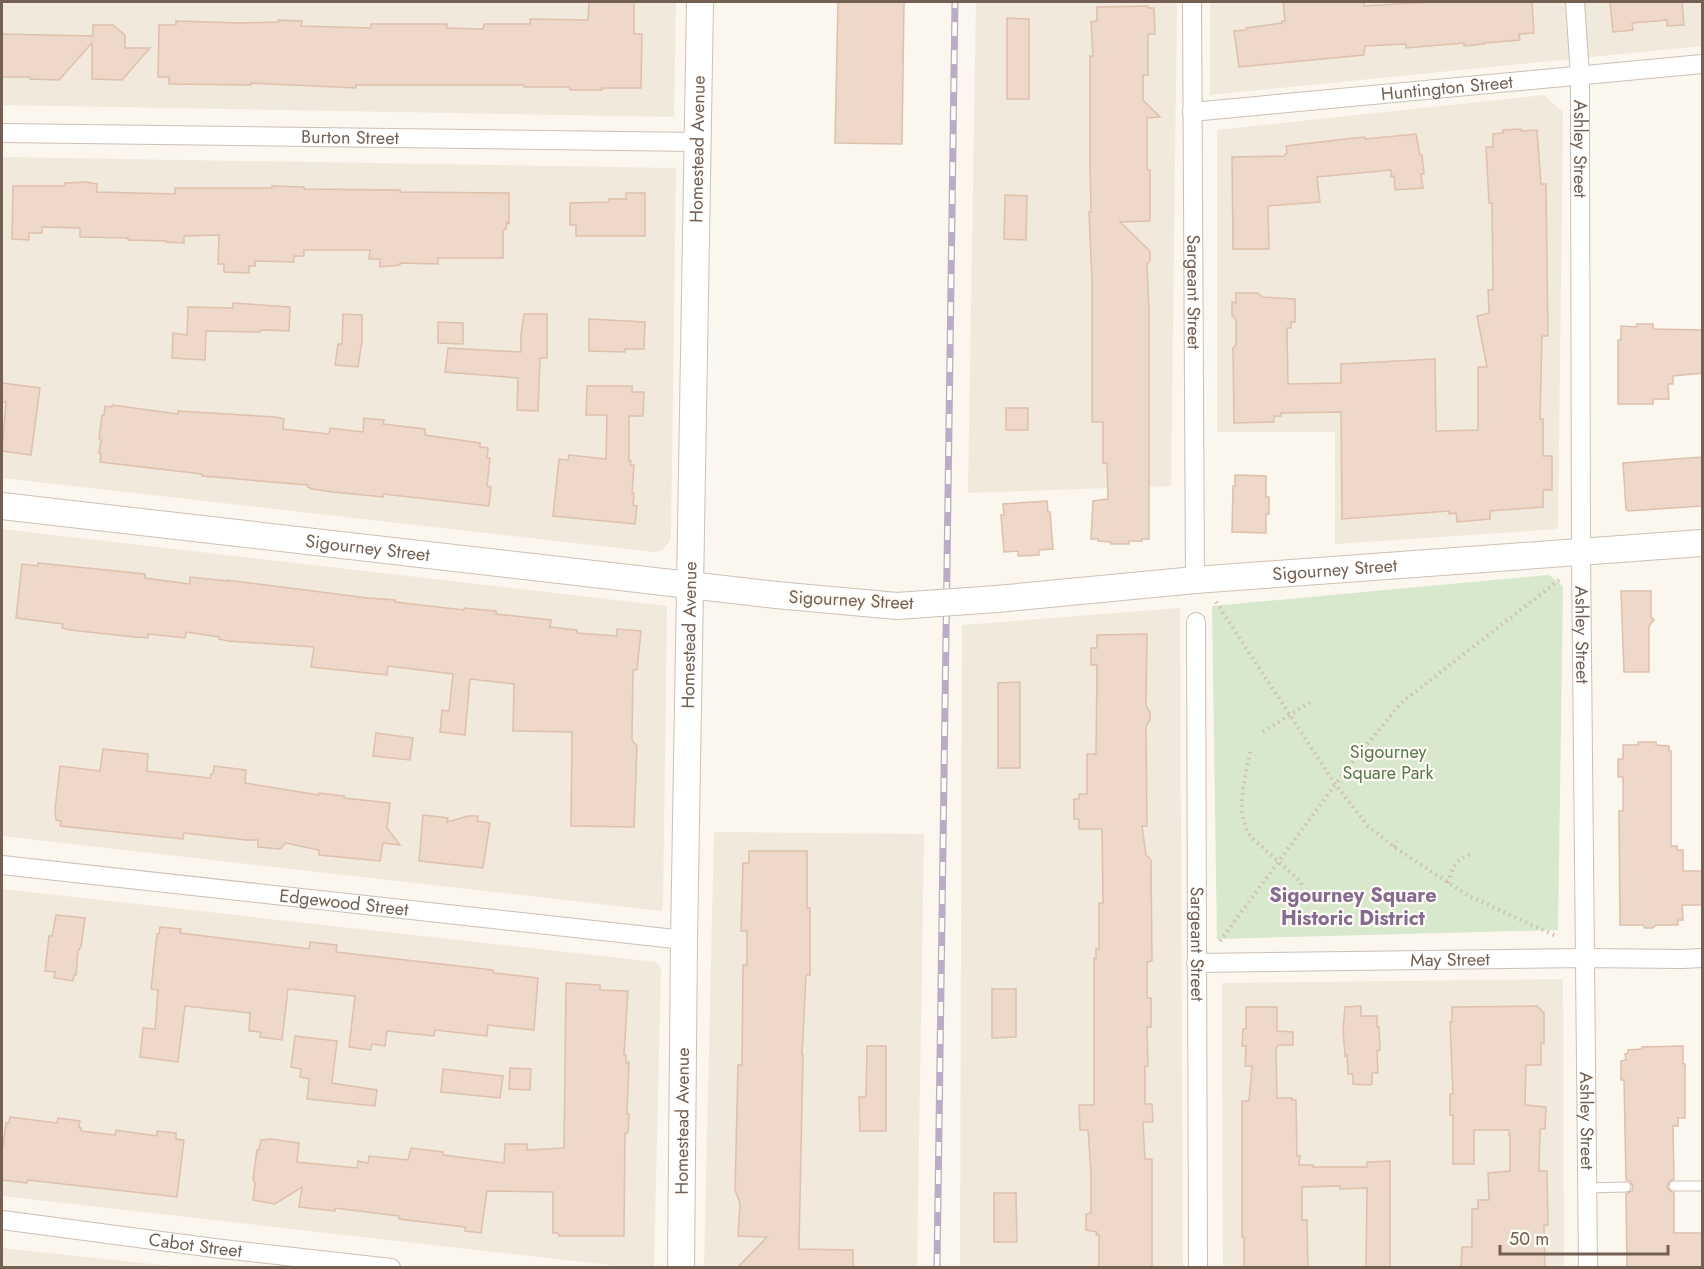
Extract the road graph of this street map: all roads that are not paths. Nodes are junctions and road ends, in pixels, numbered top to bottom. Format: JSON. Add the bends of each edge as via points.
{"nodes":[{"id":1,"x":700,"y":2,"type":"edge"},
{"id":2,"x":1192,"y":2,"type":"edge"},
{"id":3,"x":1575,"y":2,"type":"edge"},
{"id":4,"x":1702,"y":64,"type":"edge"},
{"id":5,"x":1580,"y":76,"type":"junction"},
{"id":6,"x":1192,"y":112,"type":"junction"},
{"id":7,"x":2,"y":133,"type":"edge"},
{"id":8,"x":698,"y":142,"type":"junction"},
{"id":9,"x":2,"y":506,"type":"edge"},
{"id":10,"x":1702,"y":543,"type":"edge"},
{"id":11,"x":1581,"y":553,"type":"junction"},
{"id":12,"x":1195,"y":580,"type":"junction"},
{"id":13,"x":691,"y":585,"type":"junction"},
{"id":14,"x":1196,"y":622,"type":"dead end"},
{"id":15,"x":2,"y":865,"type":"edge"},
{"id":16,"x":684,"y":940,"type":"junction"},
{"id":17,"x":1702,"y":957,"type":"edge"},
{"id":18,"x":1585,"y":958,"type":"junction"},
{"id":19,"x":1196,"y":963,"type":"junction"},
{"id":20,"x":1674,"y":1186,"type":"dead end"},
{"id":21,"x":1702,"y":1186,"type":"edge"},
{"id":22,"x":1626,"y":1187,"type":"dead end"},
{"id":23,"x":1587,"y":1188,"type":"junction"},
{"id":24,"x":2,"y":1220,"type":"edge"},
{"id":25,"x":391,"y":1268,"type":"edge"},
{"id":26,"x":681,"y":1268,"type":"edge"},
{"id":27,"x":1198,"y":1268,"type":"edge"},
{"id":28,"x":1588,"y":1268,"type":"edge"}],
"edges":[{"from":1,"to":8,"type":"main road","name":"Homestead Avenue"},
{"from":2,"to":6,"type":"street","name":"Sargeant Street"},
{"from":3,"to":5,"type":"street","name":"Ashley Street"},
{"from":4,"to":5,"type":"street","name":"Huntington Street"},
{"from":5,"to":6,"type":"street","name":"Huntington Street"},
{"from":5,"to":11,"type":"street","name":"Ashley Street"},
{"from":6,"to":12,"type":"street","name":"Sargeant Street"},
{"from":7,"to":8,"type":"street","name":"Burton Street"},
{"from":8,"to":13,"type":"main road","name":"Homestead Avenue"},
{"from":9,"to":13,"type":"main road","name":"Sigourney Street"},
{"from":10,"to":11,"type":"main road","name":"Sigourney Street"},
{"from":11,"to":12,"type":"main road","name":"Sigourney Street"},
{"from":11,"to":18,"type":"street","name":"Ashley Street"},
{"from":12,"to":13,"type":"main road","name":"Sigourney Street","bridge":true,"via":[[897,606]]},
{"from":13,"to":16,"type":"main road","name":"Homestead Avenue"},
{"from":14,"to":19,"type":"street","name":"Sargeant Street"},
{"from":15,"to":16,"type":"street","name":"Edgewood Street"},
{"from":16,"to":26,"type":"main road","name":"Homestead Avenue"},
{"from":17,"to":18,"type":"street","name":"May Street"},
{"from":18,"to":19,"type":"street","name":"May Street"},
{"from":18,"to":23,"type":"street","name":"Ashley Street"},
{"from":19,"to":27,"type":"street","name":"Sargeant Street"},
{"from":20,"to":21,"type":"lane"},
{"from":22,"to":23,"type":"lane"},
{"from":23,"to":28,"type":"street","name":"Ashley Street"},
{"from":24,"to":25,"type":"street","name":"Cabot Street"}]}
